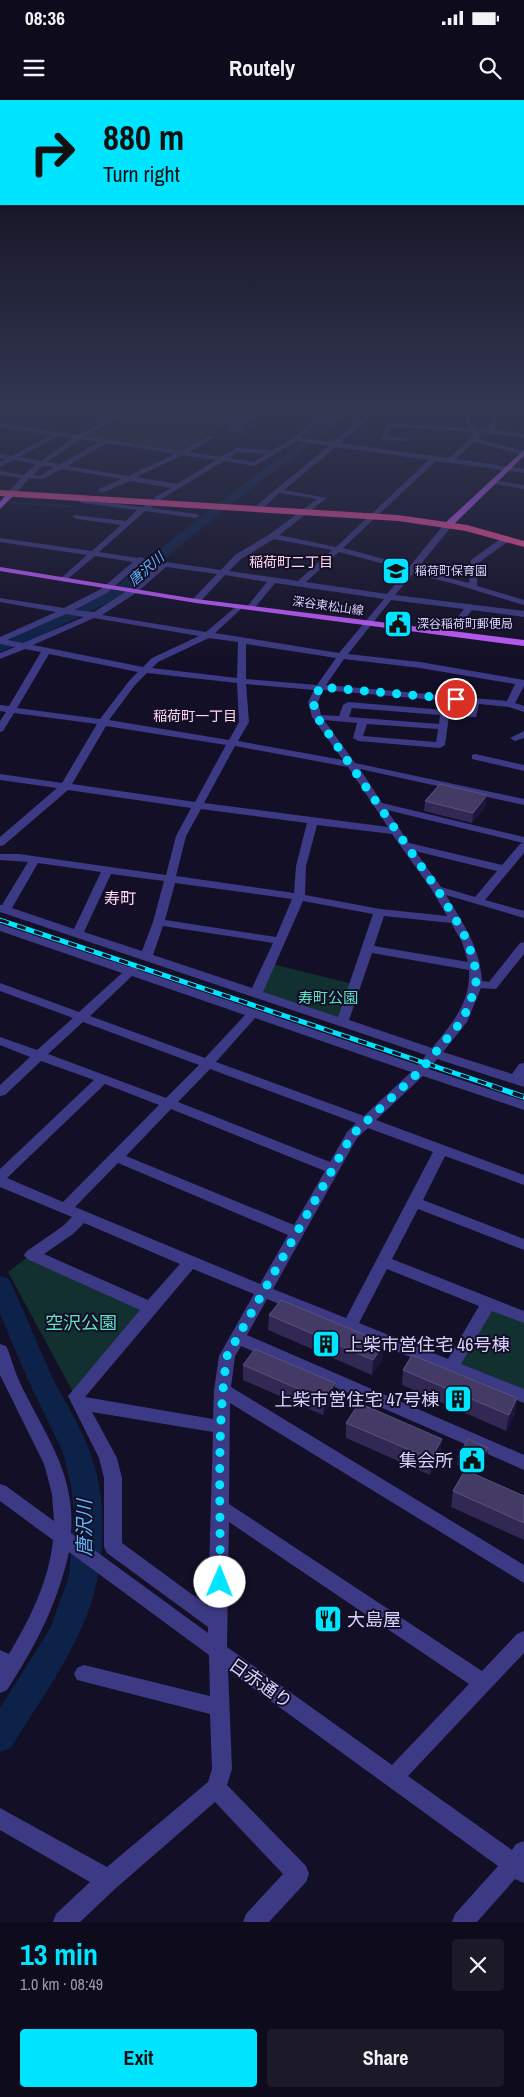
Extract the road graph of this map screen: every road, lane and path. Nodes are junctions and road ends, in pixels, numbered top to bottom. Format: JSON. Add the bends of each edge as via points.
{"nodes":[{"id":1,"x":10,"y":495,"type":"edge"},
{"id":2,"x":43,"y":495,"type":"edge"},
{"id":3,"x":166,"y":495,"type":"edge"},
{"id":4,"x":272,"y":495,"type":"edge"},
{"id":5,"x":306,"y":495,"type":"edge"},
{"id":6,"x":395,"y":495,"type":"edge"},
{"id":7,"x":479,"y":495,"type":"edge"},
{"id":8,"x":158,"y":500,"type":"dead end"},
{"id":9,"x":82,"y":501,"type":"dead end"},
{"id":10,"x":150,"y":504,"type":"dead end"},
{"id":11,"x":260,"y":505,"type":"dead end"},
{"id":12,"x":0,"y":506,"type":"edge"},
{"id":13,"x":142,"y":510,"type":"junction"},
{"id":14,"x":306,"y":512,"type":"junction"},
{"id":15,"x":196,"y":516,"type":"dead end"},
{"id":16,"x":373,"y":516,"type":"junction"},
{"id":17,"x":77,"y":518,"type":"dead end"},
{"id":18,"x":128,"y":523,"type":"junction"},
{"id":19,"x":448,"y":525,"type":"junction"},
{"id":20,"x":273,"y":536,"type":"junction"},
{"id":21,"x":506,"y":539,"type":"junction"},
{"id":22,"x":0,"y":540,"type":"edge"},
{"id":23,"x":524,"y":544,"type":"edge"},
{"id":24,"x":336,"y":549,"type":"junction"},
{"id":25,"x":96,"y":553,"type":"junction"},
{"id":26,"x":142,"y":560,"type":"junction"},
{"id":27,"x":164,"y":563,"type":"junction"},
{"id":28,"x":0,"y":569,"type":"edge"},
{"id":29,"x":412,"y":570,"type":"junction"},
{"id":30,"x":223,"y":573,"type":"junction"},
{"id":31,"x":64,"y":580,"type":"junction"},
{"id":32,"x":272,"y":580,"type":"junction"},
{"id":33,"x":300,"y":584,"type":"junction"},
{"id":34,"x":474,"y":586,"type":"junction"},
{"id":35,"x":110,"y":587,"type":"junction"},
{"id":36,"x":131,"y":590,"type":"junction"},
{"id":37,"x":389,"y":597,"type":"junction"},
{"id":38,"x":0,"y":600,"type":"edge"},
{"id":39,"x":196,"y":601,"type":"junction"},
{"id":40,"x":524,"y":603,"type":"edge"},
{"id":41,"x":238,"y":606,"type":"junction"},
{"id":42,"x":470,"y":606,"type":"junction"},
{"id":43,"x":250,"y":608,"type":"junction"},
{"id":44,"x":66,"y":611,"type":"junction"},
{"id":45,"x":524,"y":614,"type":"edge"},
{"id":46,"x":89,"y":616,"type":"junction"},
{"id":47,"x":458,"y":622,"type":"dead end"},
{"id":48,"x":368,"y":624,"type":"junction"},
{"id":49,"x":208,"y":635,"type":"junction"},
{"id":50,"x":0,"y":640,"type":"edge"},
{"id":51,"x":242,"y":640,"type":"junction"},
{"id":52,"x":524,"y":643,"type":"edge"},
{"id":53,"x":24,"y":645,"type":"junction"},
{"id":54,"x":47,"y":650,"type":"junction"},
{"id":55,"x":0,"y":656,"type":"edge"},
{"id":56,"x":343,"y":656,"type":"junction"},
{"id":57,"x":144,"y":670,"type":"junction"},
{"id":58,"x":243,"y":681,"type":"junction"},
{"id":59,"x":522,"y":683,"type":"edge"},
{"id":60,"x":320,"y":687,"type":"junction"},
{"id":61,"x":475,"y":701,"type":"junction"},
{"id":62,"x":510,"y":704,"type":"junction"},
{"id":63,"x":0,"y":708,"type":"edge"},
{"id":64,"x":12,"y":709,"type":"junction"},
{"id":65,"x":524,"y":709,"type":"edge"},
{"id":66,"x":445,"y":713,"type":"junction"},
{"id":67,"x":317,"y":717,"type":"junction"},
{"id":68,"x":343,"y":719,"type":"junction"},
{"id":69,"x":363,"y":720,"type":"junction"},
{"id":70,"x":103,"y":722,"type":"junction"},
{"id":71,"x":443,"y":727,"type":"junction"},
{"id":72,"x":0,"y":729,"type":"edge"},
{"id":73,"x":232,"y":742,"type":"junction"},
{"id":74,"x":474,"y":756,"type":"dead end"},
{"id":75,"x":351,"y":764,"type":"junction"},
{"id":76,"x":524,"y":768,"type":"edge"},
{"id":77,"x":0,"y":777,"type":"edge"},
{"id":78,"x":65,"y":786,"type":"junction"},
{"id":79,"x":524,"y":802,"type":"edge"},
{"id":80,"x":197,"y":805,"type":"junction"},
{"id":81,"x":378,"y":805,"type":"junction"},
{"id":82,"x":313,"y":821,"type":"junction"},
{"id":83,"x":396,"y":831,"type":"junction"},
{"id":84,"x":524,"y":840,"type":"edge"},
{"id":85,"x":0,"y":843,"type":"edge"},
{"id":86,"x":405,"y":845,"type":"junction"},
{"id":87,"x":524,"y":846,"type":"edge"},
{"id":88,"x":0,"y":857,"type":"edge"},
{"id":89,"x":34,"y":860,"type":"junction"},
{"id":90,"x":504,"y":869,"type":"junction"},
{"id":91,"x":107,"y":871,"type":"junction"},
{"id":92,"x":171,"y":879,"type":"junction"},
{"id":93,"x":437,"y":889,"type":"junction"},
{"id":94,"x":299,"y":897,"type":"junction"},
{"id":95,"x":477,"y":902,"type":"junction"},
{"id":96,"x":3,"y":909,"type":"edge"},
{"id":97,"x":380,"y":912,"type":"junction"},
{"id":98,"x":524,"y":915,"type":"edge"},
{"id":99,"x":456,"y":920,"type":"junction"},
{"id":100,"x":159,"y":922,"type":"junction"},
{"id":101,"x":0,"y":927,"type":"edge"},
{"id":102,"x":77,"y":935,"type":"junction"},
{"id":103,"x":280,"y":941,"type":"junction"},
{"id":104,"x":524,"y":946,"type":"edge"},
{"id":105,"x":368,"y":949,"type":"junction"},
{"id":106,"x":146,"y":957,"type":"junction"},
{"id":107,"x":475,"y":967,"type":"junction"},
{"id":108,"x":132,"y":970,"type":"junction"},
{"id":109,"x":476,"y":984,"type":"junction"},
{"id":110,"x":0,"y":987,"type":"edge"},
{"id":111,"x":256,"y":994,"type":"junction"},
{"id":112,"x":253,"y":1013,"type":"junction"},
{"id":113,"x":82,"y":1017,"type":"junction"},
{"id":114,"x":342,"y":1023,"type":"junction"},
{"id":115,"x":0,"y":1041,"type":"edge"},
{"id":116,"x":435,"y":1053,"type":"junction"},
{"id":117,"x":40,"y":1056,"type":"junction"},
{"id":118,"x":207,"y":1064,"type":"junction"},
{"id":119,"x":524,"y":1067,"type":"edge"},
{"id":120,"x":420,"y":1071,"type":"junction"},
{"id":121,"x":103,"y":1079,"type":"junction"},
{"id":122,"x":519,"y":1081,"type":"edge"},
{"id":123,"x":0,"y":1092,"type":"edge"},
{"id":124,"x":168,"y":1103,"type":"junction"},
{"id":125,"x":524,"y":1106,"type":"edge"},
{"id":126,"x":365,"y":1123,"type":"junction"},
{"id":127,"x":441,"y":1150,"type":"junction"},
{"id":128,"x":116,"y":1157,"type":"junction"},
{"id":129,"x":333,"y":1169,"type":"junction"},
{"id":130,"x":0,"y":1179,"type":"edge"},
{"id":131,"x":524,"y":1180,"type":"edge"},
{"id":132,"x":414,"y":1202,"type":"junction"},
{"id":133,"x":66,"y":1208,"type":"junction"},
{"id":134,"x":83,"y":1215,"type":"junction"},
{"id":135,"x":298,"y":1233,"type":"junction"},
{"id":136,"x":524,"y":1245,"type":"edge"},
{"id":137,"x":190,"y":1262,"type":"junction"},
{"id":138,"x":385,"y":1262,"type":"junction"},
{"id":139,"x":263,"y":1291,"type":"junction"},
{"id":140,"x":489,"y":1303,"type":"junction"},
{"id":141,"x":151,"y":1308,"type":"junction"},
{"id":142,"x":524,"y":1318,"type":"edge"},
{"id":143,"x":350,"y":1326,"type":"junction"},
{"id":144,"x":237,"y":1338,"type":"junction"},
{"id":145,"x":0,"y":1350,"type":"edge"},
{"id":146,"x":451,"y":1367,"type":"junction"},
{"id":147,"x":222,"y":1390,"type":"junction"},
{"id":148,"x":524,"y":1396,"type":"edge"},
{"id":149,"x":80,"y":1403,"type":"junction"},
{"id":150,"x":220,"y":1427,"type":"junction"},
{"id":151,"x":524,"y":1464,"type":"edge"},
{"id":152,"x":0,"y":1491,"type":"edge"},
{"id":153,"x":220,"y":1507,"type":"junction"},
{"id":154,"x":65,"y":1539,"type":"junction"},
{"id":155,"x":524,"y":1575,"type":"edge"},
{"id":156,"x":217,"y":1623,"type":"junction"},
{"id":157,"x":524,"y":1640,"type":"edge"},
{"id":158,"x":219,"y":1652,"type":"junction"},
{"id":159,"x":6,"y":1663,"type":"edge"},
{"id":160,"x":84,"y":1674,"type":"dead end"},
{"id":161,"x":484,"y":1683,"type":"junction"},
{"id":162,"x":0,"y":1684,"type":"edge"},
{"id":163,"x":218,"y":1707,"type":"junction"},
{"id":164,"x":394,"y":1777,"type":"junction"},
{"id":165,"x":216,"y":1788,"type":"junction"},
{"id":166,"x":0,"y":1818,"type":"edge"},
{"id":167,"x":521,"y":1863,"type":"edge"},
{"id":168,"x":108,"y":1880,"type":"junction"},
{"id":169,"x":64,"y":1922,"type":"edge"},
{"id":170,"x":254,"y":1922,"type":"edge"},
{"id":171,"x":463,"y":1922,"type":"edge"}],
"edges":[{"from":1,"to":12,"type":"main road"},
{"from":2,"to":14,"type":"highway"},
{"from":3,"to":8,"type":"street"},
{"from":4,"to":11,"type":"street"},
{"from":5,"to":14,"type":"street","via":[[323,498]]},
{"from":6,"to":16,"type":"street"},
{"from":7,"to":19,"type":"main road"},
{"from":9,"to":13,"type":"street"},
{"from":10,"to":13,"type":"street"},
{"from":13,"to":15,"type":"street"},
{"from":13,"to":18,"type":"street"},
{"from":14,"to":16,"type":"highway"},
{"from":14,"to":20,"type":"street"},
{"from":16,"to":19,"type":"highway"},
{"from":16,"to":24,"type":"street"},
{"from":17,"to":18,"type":"street"},
{"from":18,"to":25,"type":"street"},
{"from":19,"to":21,"type":"highway"},
{"from":19,"to":29,"type":"street"},
{"from":20,"to":24,"type":"street"},
{"from":20,"to":30,"type":"street","via":[[238,557]]},
{"from":21,"to":23,"type":"highway"},
{"from":21,"to":34,"type":"street","via":[[474,562]]},
{"from":22,"to":25,"type":"street"},
{"from":24,"to":29,"type":"street"},
{"from":24,"to":33,"type":"street"},
{"from":25,"to":26,"type":"street"},
{"from":25,"to":31,"type":"street"},
{"from":26,"to":27,"type":"street"},
{"from":26,"to":35,"type":"street"},
{"from":27,"to":30,"type":"street"},
{"from":27,"to":36,"type":"street"},
{"from":28,"to":31,"type":"main road"},
{"from":29,"to":34,"type":"street"},
{"from":29,"to":37,"type":"street"},
{"from":30,"to":32,"type":"street"},
{"from":30,"to":39,"type":"street"},
{"from":31,"to":35,"type":"main road"},
{"from":32,"to":33,"type":"street"},
{"from":32,"to":43,"type":"street"},
{"from":33,"to":37,"type":"street"},
{"from":34,"to":40,"type":"street"},
{"from":35,"to":36,"type":"main road","name":"深谷東松山線"},
{"from":35,"to":44,"type":"street"},
{"from":36,"to":39,"type":"main road","name":"深谷東松山線"},
{"from":36,"to":46,"type":"street","via":[[112,605]]},
{"from":37,"to":42,"type":"street"},
{"from":37,"to":48,"type":"street"},
{"from":38,"to":44,"type":"street"},
{"from":39,"to":41,"type":"main road","name":"深谷東松山線"},
{"from":41,"to":43,"type":"main road","name":"深谷東松山線"},
{"from":41,"to":49,"type":"street"},
{"from":42,"to":45,"type":"street"},
{"from":42,"to":47,"type":"street"},
{"from":43,"to":48,"type":"main road","name":"深谷東松山線"},
{"from":44,"to":46,"type":"street"},
{"from":44,"to":50,"type":"street"},
{"from":46,"to":49,"type":"street"},
{"from":46,"to":53,"type":"street"},
{"from":48,"to":52,"type":"main road","name":"深谷東松山線"},
{"from":48,"to":56,"type":"street"},
{"from":49,"to":51,"type":"street"},
{"from":49,"to":57,"type":"street","via":[[155,660]]},
{"from":50,"to":53,"type":"street"},
{"from":51,"to":56,"type":"street"},
{"from":51,"to":58,"type":"street"},
{"from":53,"to":54,"type":"street"},
{"from":53,"to":55,"type":"street"},
{"from":54,"to":57,"type":"street"},
{"from":54,"to":64,"type":"street"},
{"from":56,"to":59,"type":"street","via":[[420,665]]},
{"from":56,"to":60,"type":"street"},
{"from":57,"to":58,"type":"street"},
{"from":57,"to":70,"type":"street"},
{"from":58,"to":60,"type":"street"},
{"from":58,"to":73,"type":"street","via":[[244,722]]},
{"from":59,"to":62,"type":"street"},
{"from":60,"to":61,"type":"street"},
{"from":60,"to":67,"type":"street","via":[[313,702]]},
{"from":61,"to":62,"type":"street"},
{"from":61,"to":66,"type":"street","via":[[473,715]]},
{"from":62,"to":65,"type":"street"},
{"from":63,"to":64,"type":"street"},
{"from":64,"to":70,"type":"street"},
{"from":64,"to":72,"type":"street"},
{"from":66,"to":68,"type":"street","via":[[348,705]]},
{"from":66,"to":71,"type":"street"},
{"from":67,"to":68,"type":"street"},
{"from":67,"to":75,"type":"street"},
{"from":68,"to":69,"type":"street"},
{"from":69,"to":71,"type":"street"},
{"from":69,"to":71,"type":"street","via":[[358,738],[440,745]]},
{"from":70,"to":73,"type":"street"},
{"from":70,"to":78,"type":"street"},
{"from":73,"to":75,"type":"street"},
{"from":73,"to":80,"type":"street"},
{"from":74,"to":76,"type":"street"},
{"from":75,"to":79,"type":"street"},
{"from":75,"to":81,"type":"street"},
{"from":77,"to":78,"type":"street"},
{"from":78,"to":80,"type":"street"},
{"from":78,"to":85,"type":"street"},
{"from":80,"to":82,"type":"street"},
{"from":80,"to":92,"type":"street","via":[[181,836]]},
{"from":81,"to":83,"type":"street"},
{"from":81,"to":84,"type":"street"},
{"from":82,"to":83,"type":"street"},
{"from":82,"to":94,"type":"street","via":[[301,866]]},
{"from":83,"to":86,"type":"street"},
{"from":86,"to":90,"type":"street"},
{"from":86,"to":93,"type":"street"},
{"from":87,"to":90,"type":"street"},
{"from":88,"to":89,"type":"street"},
{"from":89,"to":91,"type":"street"},
{"from":89,"to":96,"type":"street"},
{"from":90,"to":95,"type":"street"},
{"from":91,"to":92,"type":"street"},
{"from":91,"to":102,"type":"street"},
{"from":92,"to":94,"type":"street"},
{"from":92,"to":100,"type":"street"},
{"from":93,"to":95,"type":"street"},
{"from":93,"to":99,"type":"street"},
{"from":94,"to":97,"type":"street"},
{"from":94,"to":103,"type":"street"},
{"from":95,"to":98,"type":"street"},
{"from":96,"to":102,"type":"street"},
{"from":97,"to":99,"type":"street"},
{"from":97,"to":105,"type":"street"},
{"from":99,"to":107,"type":"street","via":[[468,942]]},
{"from":100,"to":103,"type":"street"},
{"from":100,"to":106,"type":"street"},
{"from":101,"to":108,"type":"street"},
{"from":102,"to":106,"type":"street"},
{"from":103,"to":111,"type":"street"},
{"from":104,"to":109,"type":"street","via":[[492,986]]},
{"from":105,"to":107,"type":"street"},
{"from":105,"to":114,"type":"street"},
{"from":106,"to":111,"type":"street"},
{"from":107,"to":109,"type":"street"},
{"from":108,"to":112,"type":"street"},
{"from":108,"to":113,"type":"street"},
{"from":109,"to":116,"type":"street","via":[[461,1022]]},
{"from":110,"to":113,"type":"street"},
{"from":111,"to":114,"type":"street"},
{"from":112,"to":118,"type":"street"},
{"from":112,"to":120,"type":"street"},
{"from":113,"to":117,"type":"street"},
{"from":113,"to":118,"type":"street"},
{"from":114,"to":116,"type":"street"},
{"from":115,"to":117,"type":"street"},
{"from":116,"to":120,"type":"street"},
{"from":116,"to":122,"type":"street"},
{"from":117,"to":121,"type":"street"},
{"from":117,"to":123,"type":"street"},
{"from":118,"to":124,"type":"street"},
{"from":118,"to":126,"type":"street"},
{"from":119,"to":122,"type":"street"},
{"from":120,"to":125,"type":"street"},
{"from":120,"to":126,"type":"street"},
{"from":121,"to":124,"type":"street"},
{"from":121,"to":130,"type":"street"},
{"from":124,"to":128,"type":"street"},
{"from":124,"to":129,"type":"street"},
{"from":126,"to":127,"type":"street"},
{"from":126,"to":129,"type":"street","via":[[352,1135]]},
{"from":127,"to":131,"type":"street"},
{"from":127,"to":132,"type":"street"},
{"from":128,"to":133,"type":"street"},
{"from":128,"to":135,"type":"street"},
{"from":129,"to":135,"type":"street"},
{"from":130,"to":133,"type":"street"},
{"from":132,"to":136,"type":"street"},
{"from":132,"to":138,"type":"street"},
{"from":133,"to":134,"type":"street"},
{"from":134,"to":137,"type":"street"},
{"from":134,"to":141,"type":"street","via":[[68,1230],[32,1255]]},
{"from":135,"to":139,"type":"street"},
{"from":137,"to":139,"type":"street"},
{"from":137,"to":141,"type":"street"},
{"from":138,"to":140,"type":"street"},
{"from":138,"to":143,"type":"street"},
{"from":139,"to":143,"type":"street"},
{"from":139,"to":144,"type":"street"},
{"from":140,"to":142,"type":"street"},
{"from":140,"to":146,"type":"street"},
{"from":141,"to":149,"type":"street","via":[[76,1396]]},
{"from":143,"to":146,"type":"street"},
{"from":144,"to":147,"type":"street","via":[[227,1356]]},
{"from":144,"to":151,"type":"street"},
{"from":145,"to":154,"type":"street","via":[[12,1386],[52,1463],[63,1496]]},
{"from":146,"to":148,"type":"street"},
{"from":147,"to":150,"type":"street"},
{"from":147,"to":155,"type":"street"},
{"from":149,"to":150,"type":"street"},
{"from":149,"to":156,"type":"street","via":[[108,1458],[113,1478],[113,1547]]},
{"from":150,"to":153,"type":"street"},
{"from":152,"to":154,"type":"street","name":"日赤通り"},
{"from":153,"to":156,"type":"street"},
{"from":153,"to":161,"type":"street"},
{"from":154,"to":158,"type":"street","name":"日赤通り"},
{"from":154,"to":159,"type":"street","via":[[50,1596],[35,1629]]},
{"from":156,"to":158,"type":"street"},
{"from":157,"to":161,"type":"street"},
{"from":158,"to":163,"type":"street"},
{"from":158,"to":164,"type":"street","name":"日赤通り"},
{"from":159,"to":162,"type":"street"},
{"from":160,"to":163,"type":"street"},
{"from":161,"to":164,"type":"street"},
{"from":163,"to":165,"type":"street","via":[[222,1769]]},
{"from":164,"to":167,"type":"street","name":"日赤通り"},
{"from":165,"to":168,"type":"street"},
{"from":165,"to":170,"type":"street","via":[[298,1874]]},
{"from":166,"to":168,"type":"street"},
{"from":167,"to":171,"type":"street"},
{"from":168,"to":169,"type":"street"}]}
